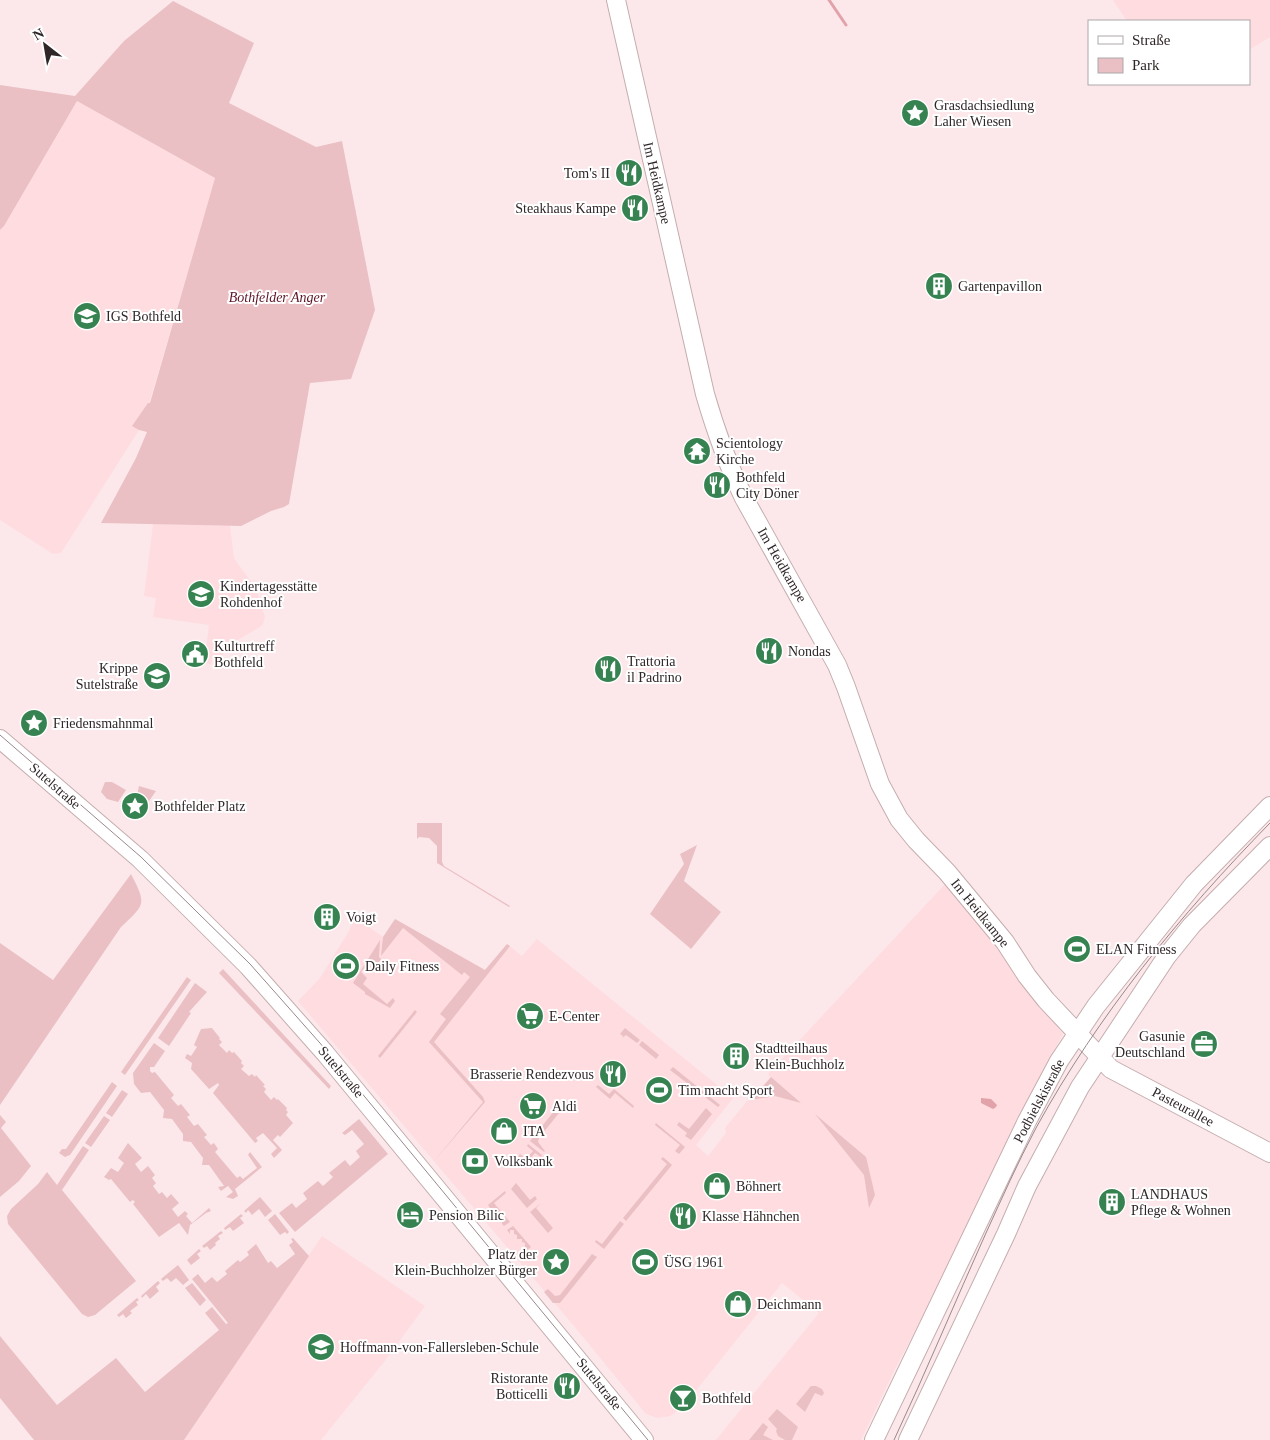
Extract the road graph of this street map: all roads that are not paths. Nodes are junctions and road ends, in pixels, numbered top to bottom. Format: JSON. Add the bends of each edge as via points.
{"nodes":[{"id":1,"x":616,"y":0,"type":"edge"},
{"id":2,"x":0,"y":739,"type":"edge"},
{"id":3,"x":1270,"y":806,"type":"edge"},
{"id":4,"x":1270,"y":846,"type":"edge"},
{"id":5,"x":1078,"y":1033,"type":"junction"},
{"id":6,"x":1099,"y":1057,"type":"junction"},
{"id":7,"x":1270,"y":1153,"type":"edge"},
{"id":8,"x":644,"y":1440,"type":"edge"},
{"id":9,"x":874,"y":1440,"type":"edge"},
{"id":10,"x":908,"y":1440,"type":"edge"}],
"edges":[{"from":1,"to":5,"type":"main road","name":"Im Heidkampe","via":[[705,394],[730,470],[837,665],[880,784],[899,819],[1005,942],[1046,1000]]},
{"from":2,"to":8,"type":"main road","name":"Sutelstraße","via":[[146,864],[274,994]]},
{"from":3,"to":5,"type":"main road","name":"Podbielskistraße","via":[[1194,884],[1147,940]]},
{"from":4,"to":6,"type":"main road","name":"Podbielskistraße","via":[[1192,925],[1150,980]]},
{"from":5,"to":6,"type":"main road","name":"Im Heidkampe"},
{"from":5,"to":9,"type":"main road","name":"Podbielskistraße","via":[[1027,1121]]},
{"from":6,"to":7,"type":"main road","name":"Pasteurallee","via":[[1116,1072]]},
{"from":6,"to":10,"type":"main road","name":"Podbielskistraße","via":[[1068,1107],[1027,1186]]}]}
